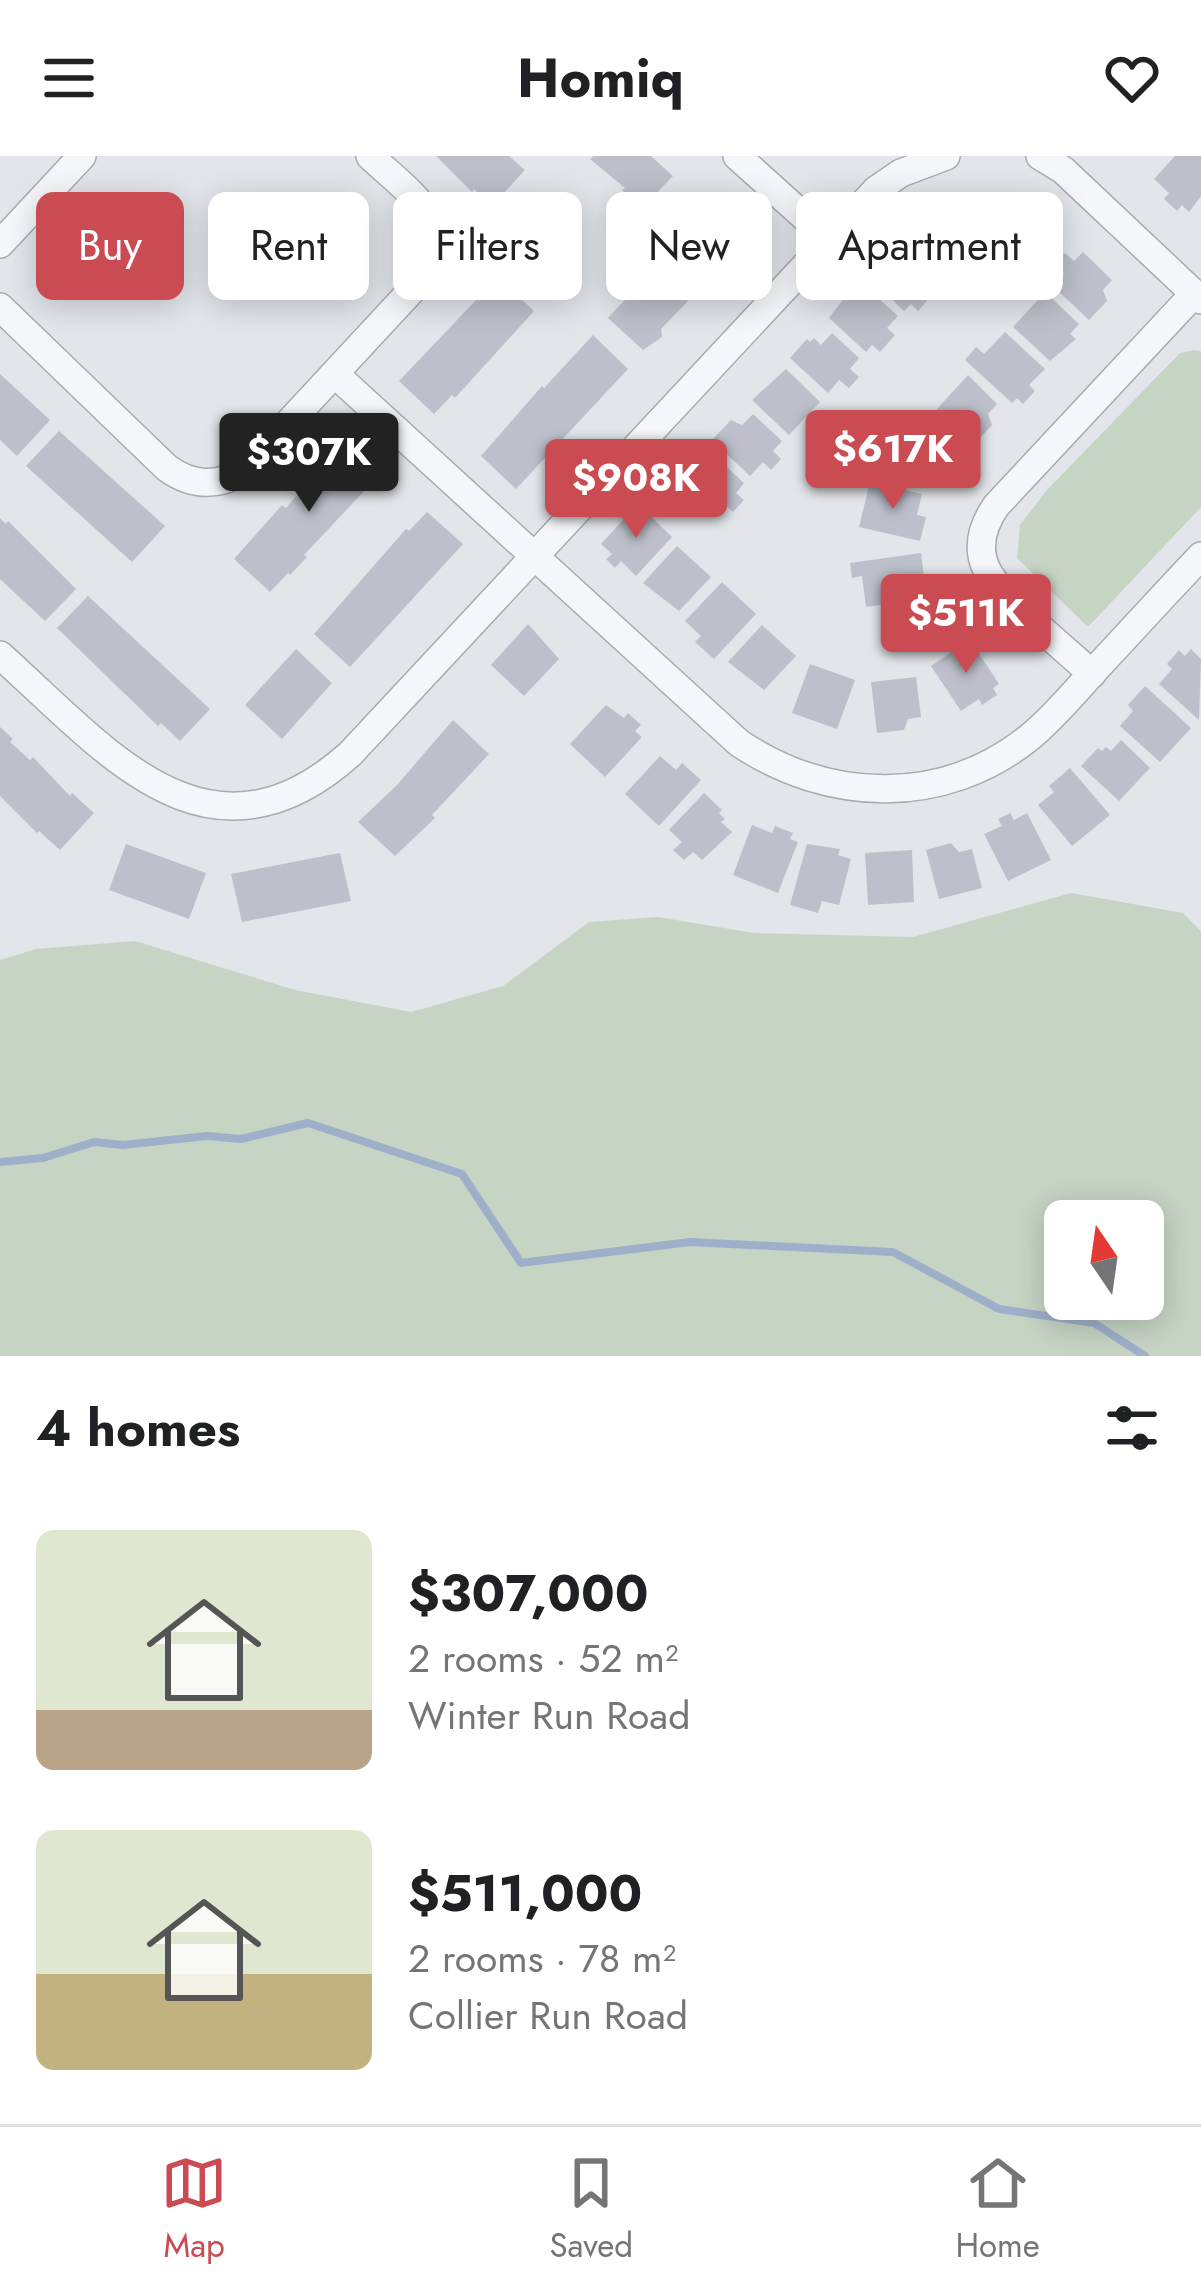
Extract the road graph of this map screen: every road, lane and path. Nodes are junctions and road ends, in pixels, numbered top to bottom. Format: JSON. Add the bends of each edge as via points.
{"nodes":[{"id":1,"x":370,"y":156,"type":"edge"},
{"id":2,"x":737,"y":156,"type":"edge"},
{"id":3,"x":946,"y":156,"type":"edge"},
{"id":4,"x":1040,"y":156,"type":"edge"},
{"id":5,"x":72,"y":159,"type":"edge"},
{"id":6,"x":874,"y":192,"type":"edge"},
{"id":7,"x":796,"y":209,"type":"edge"},
{"id":8,"x":0,"y":244,"type":"edge"},
{"id":9,"x":796,"y":276,"type":"edge"},
{"id":10,"x":1198,"y":297,"type":"edge"},
{"id":11,"x":0,"y":307,"type":"edge"},
{"id":12,"x":335,"y":375,"type":"junction"},
{"id":13,"x":533,"y":556,"type":"junction"},
{"id":14,"x":1201,"y":556,"type":"edge"},
{"id":15,"x":0,"y":655,"type":"edge"},
{"id":16,"x":1092,"y":674,"type":"junction"}],
"edges":[{"from":1,"to":12,"type":"street","via":[[432,219],[439,252],[430,274]]},
{"from":2,"to":7,"type":"street"},
{"from":3,"to":6,"type":"street"},
{"from":4,"to":10,"type":"street"},
{"from":5,"to":8,"type":"street"},
{"from":9,"to":13,"type":"street"},
{"from":10,"to":16,"type":"street","via":[[996,506],[983,530],[982,556],[993,580]]},
{"from":11,"to":12,"type":"street","via":[[167,468],[192,482],[219,483],[243,472]]},
{"from":12,"to":13,"type":"street"},
{"from":13,"to":15,"type":"street","via":[[350,754],[273,800],[209,804],[164,792],[125,768]]},
{"from":13,"to":16,"type":"street","via":[[739,742],[784,770],[833,786],[904,789],[974,771],[1030,737]]},
{"from":14,"to":16,"type":"street"}]}
